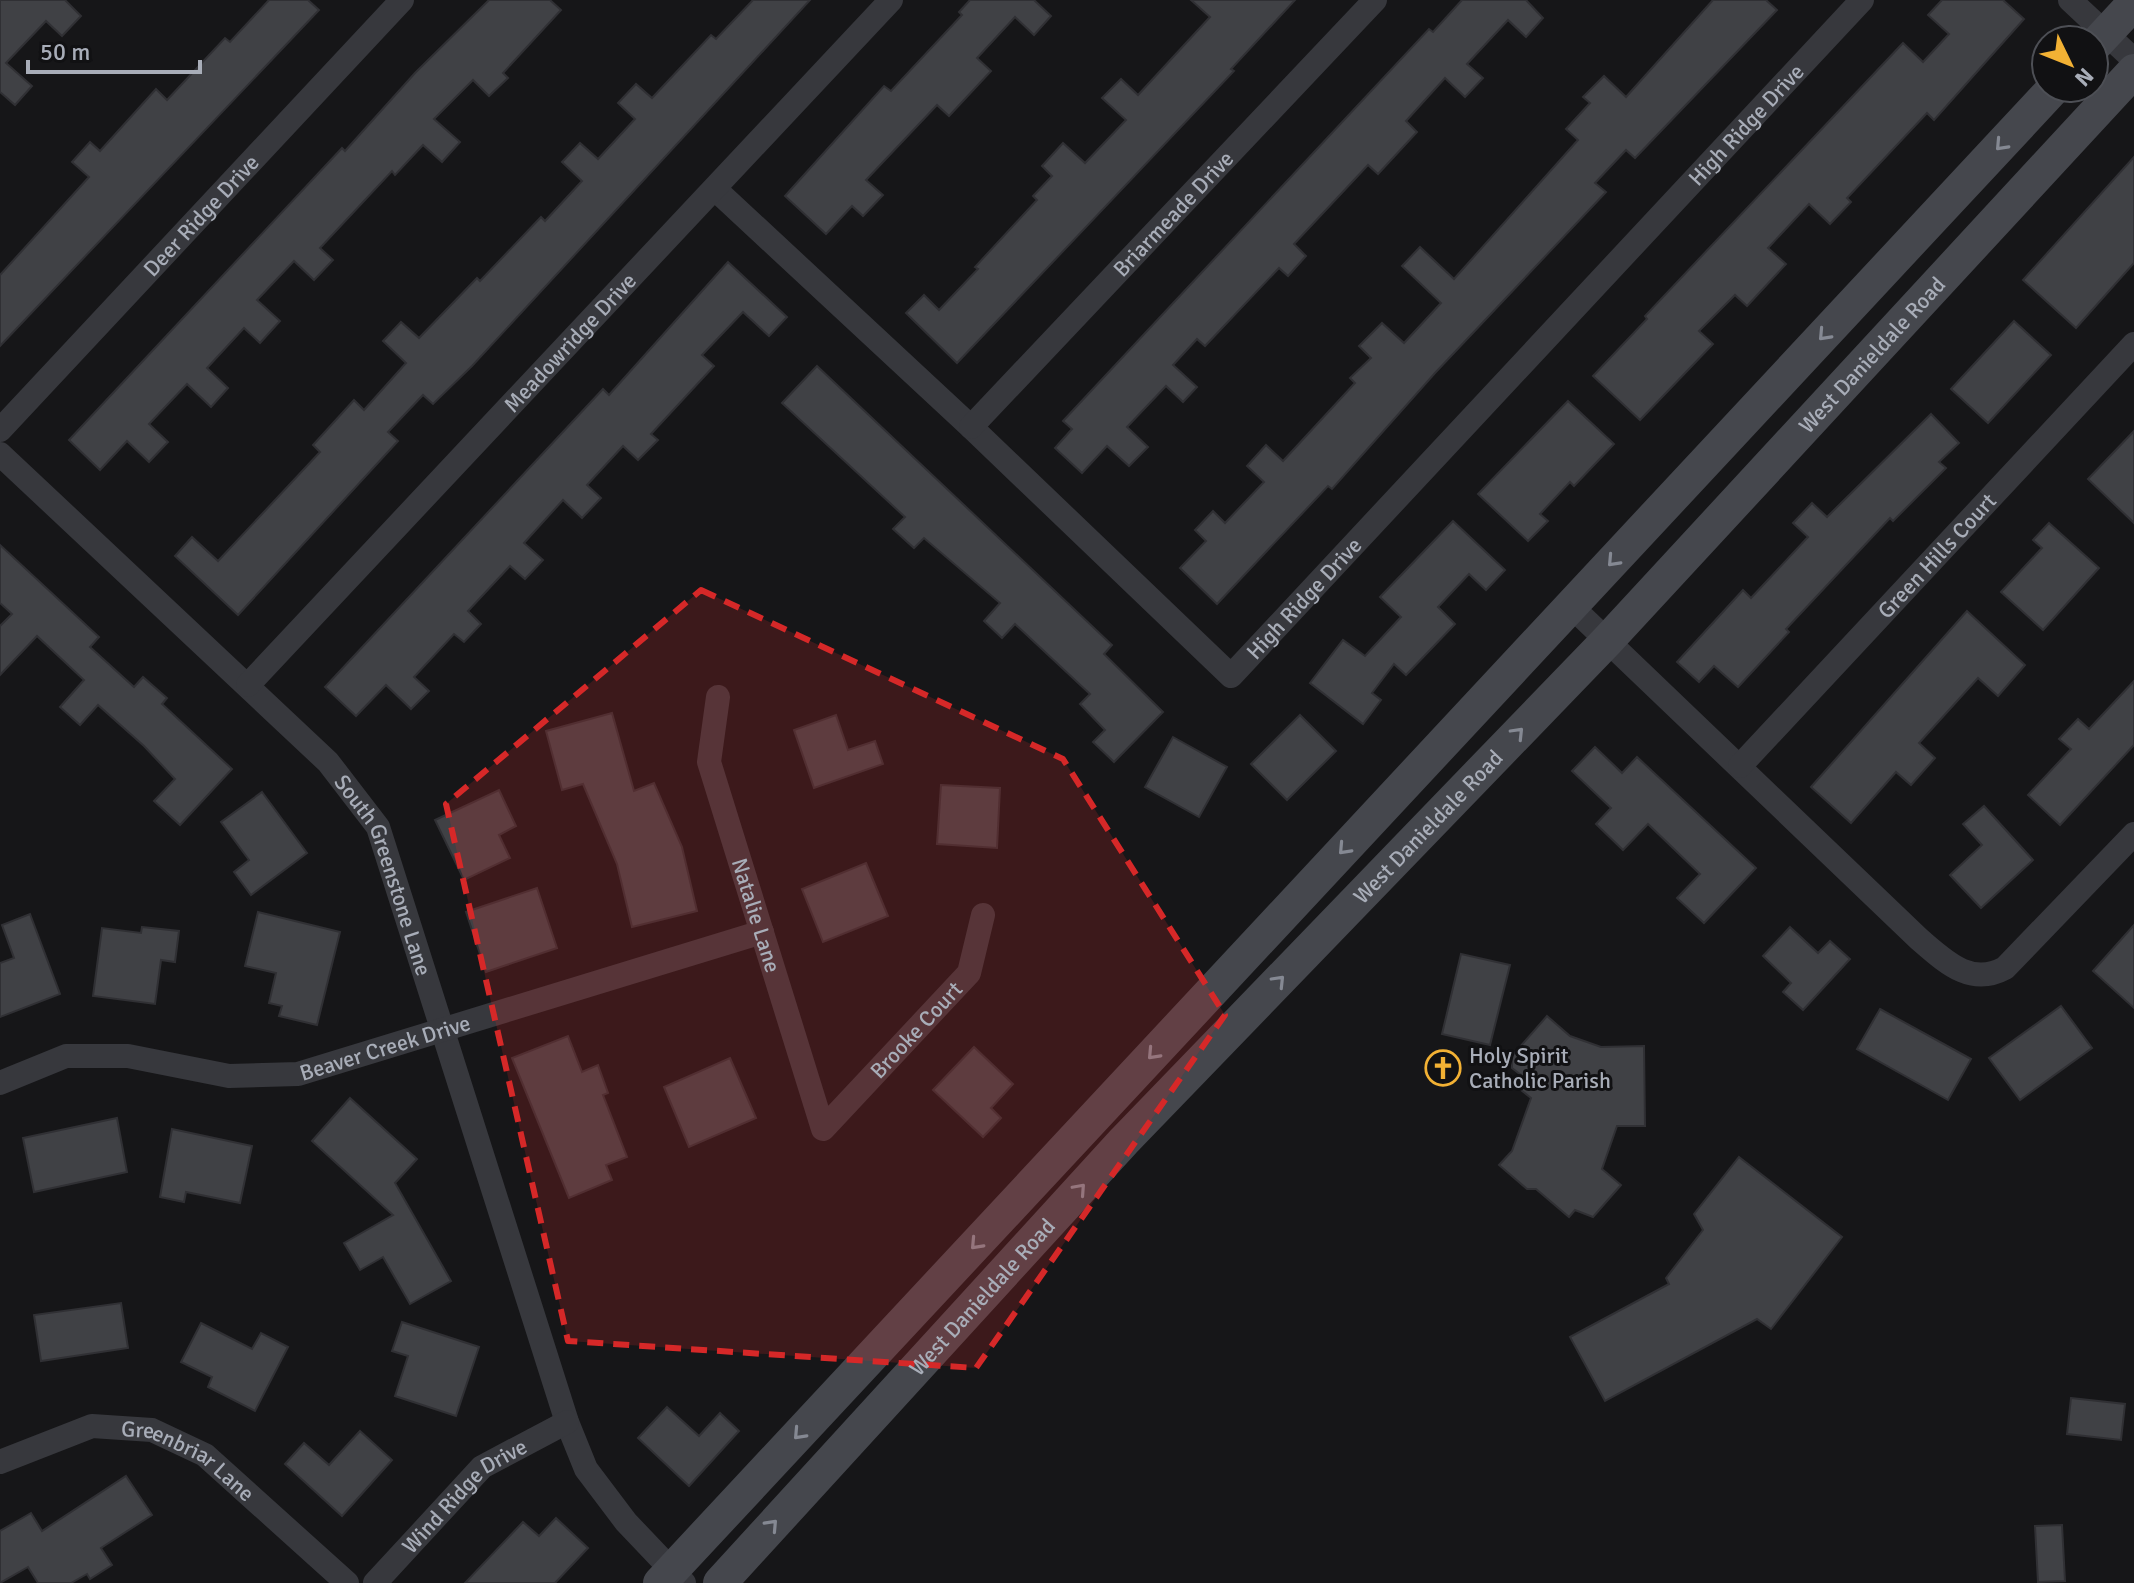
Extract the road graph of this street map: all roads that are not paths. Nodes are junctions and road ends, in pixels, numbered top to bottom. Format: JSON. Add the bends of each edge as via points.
{"nodes":[{"id":1,"x":402,"y":0,"type":"edge"},
{"id":2,"x":891,"y":0,"type":"edge"},
{"id":3,"x":1375,"y":0,"type":"edge"},
{"id":4,"x":1862,"y":0,"type":"edge"},
{"id":5,"x":2070,"y":0,"type":"edge"},
{"id":6,"x":2134,"y":3,"type":"edge"},
{"id":7,"x":2088,"y":24,"type":"edge"},
{"id":8,"x":2110,"y":29,"type":"edge"},
{"id":9,"x":2110,"y":46,"type":"edge"},
{"id":10,"x":2134,"y":60,"type":"edge"},
{"id":11,"x":2134,"y":71,"type":"edge"},
{"id":12,"x":2039,"y":104,"type":"edge"},
{"id":13,"x":715,"y":189,"type":"junction"},
{"id":14,"x":2134,"y":344,"type":"edge"},
{"id":15,"x":971,"y":427,"type":"junction"},
{"id":16,"x":0,"y":430,"type":"edge"},
{"id":17,"x":0,"y":454,"type":"edge"},
{"id":18,"x":1571,"y":606,"type":"junction"},
{"id":19,"x":1607,"y":641,"type":"junction"},
{"id":20,"x":248,"y":685,"type":"junction"},
{"id":21,"x":718,"y":697,"type":"dead end"},
{"id":22,"x":1740,"y":766,"type":"junction"},
{"id":23,"x":1397,"y":792,"type":"junction"},
{"id":24,"x":1430,"y":825,"type":"junction"},
{"id":25,"x":2134,"y":834,"type":"edge"},
{"id":26,"x":983,"y":915,"type":"dead end"},
{"id":27,"x":762,"y":932,"type":"junction"},
{"id":28,"x":1207,"y":997,"type":"junction"},
{"id":29,"x":1237,"y":1024,"type":"junction"},
{"id":30,"x":444,"y":1030,"type":"junction"},
{"id":31,"x":0,"y":1083,"type":"edge"},
{"id":32,"x":823,"y":1129,"type":"joint"},
{"id":33,"x":1006,"y":1211,"type":"junction"},
{"id":34,"x":1035,"y":1239,"type":"junction"},
{"id":35,"x":567,"y":1422,"type":"junction"},
{"id":36,"x":0,"y":1462,"type":"edge"},
{"id":37,"x":672,"y":1579,"type":"edge"},
{"id":38,"x":347,"y":1583,"type":"edge"},
{"id":39,"x":375,"y":1583,"type":"edge"},
{"id":40,"x":720,"y":1583,"type":"edge"}],
"edges":[{"from":1,"to":16,"type":"street","name":"Deer Ridge Drive"},
{"from":2,"to":13,"type":"street","name":"Meadowridge Drive"},
{"from":3,"to":15,"type":"street","name":"Briarmeade Drive"},
{"from":4,"to":15,"type":"street","name":"High Ridge Drive","via":[[1231,676]]},
{"from":5,"to":7,"type":"street"},
{"from":6,"to":8,"type":"main road"},
{"from":9,"to":10,"type":"street"},
{"from":11,"to":19,"type":"main road","name":"West Danieldale Road"},
{"from":12,"to":18,"type":"main road","name":"West Danieldale Road","one_way":true},
{"from":13,"to":15,"type":"street","name":"High Ridge Drive"},
{"from":13,"to":20,"type":"street","name":"Meadowridge Drive"},
{"from":14,"to":22,"type":"street","name":"Green Hills Court"},
{"from":17,"to":20,"type":"street","name":"South Greenstone Lane"},
{"from":18,"to":19,"type":"street"},
{"from":18,"to":23,"type":"main road","name":"West Danieldale Road"},
{"from":19,"to":22,"type":"street"},
{"from":24,"to":19,"type":"main road","name":"West Danieldale Road","one_way":true},
{"from":20,"to":30,"type":"street","name":"South Greenstone Lane","via":[[328,762],[378,827]]},
{"from":21,"to":27,"type":"street","name":"Natalie Lane","via":[[709,762]]},
{"from":22,"to":25,"type":"street","via":[[1919,939],[1956,970],[1976,976],[1992,975],[2018,957]]},
{"from":23,"to":24,"type":"main road"},
{"from":23,"to":28,"type":"main road","name":"West Danieldale Road","one_way":true},
{"from":29,"to":24,"type":"main road","name":"West Danieldale Road","one_way":true},
{"from":26,"to":32,"type":"street","name":"Brooke Court","via":[[969,973]]},
{"from":27,"to":30,"type":"street","name":"Beaver Creek Drive"},
{"from":27,"to":32,"type":"street","name":"Natalie Lane"},
{"from":28,"to":29,"type":"main road"},
{"from":28,"to":33,"type":"main road","name":"West Danieldale Road","one_way":true},
{"from":34,"to":29,"type":"main road","name":"West Danieldale Road","one_way":true},
{"from":30,"to":31,"type":"street","name":"Beaver Creek Drive","via":[[298,1074],[229,1076],[128,1056],[66,1056]]},
{"from":30,"to":35,"type":"street","name":"South Greenstone Lane"},
{"from":33,"to":34,"type":"main road"},
{"from":33,"to":37,"type":"main road","name":"West Danieldale Road","one_way":true},
{"from":40,"to":34,"type":"main road","name":"West Danieldale Road","one_way":true},
{"from":35,"to":37,"type":"street","name":"South Greenstone Lane","via":[[586,1469]]},
{"from":35,"to":39,"type":"street","name":"Wind Ridge Drive","via":[[482,1467]]},
{"from":36,"to":38,"type":"street","name":"Greenbriar Lane","via":[[92,1426],[152,1430],[205,1455]]}]}
